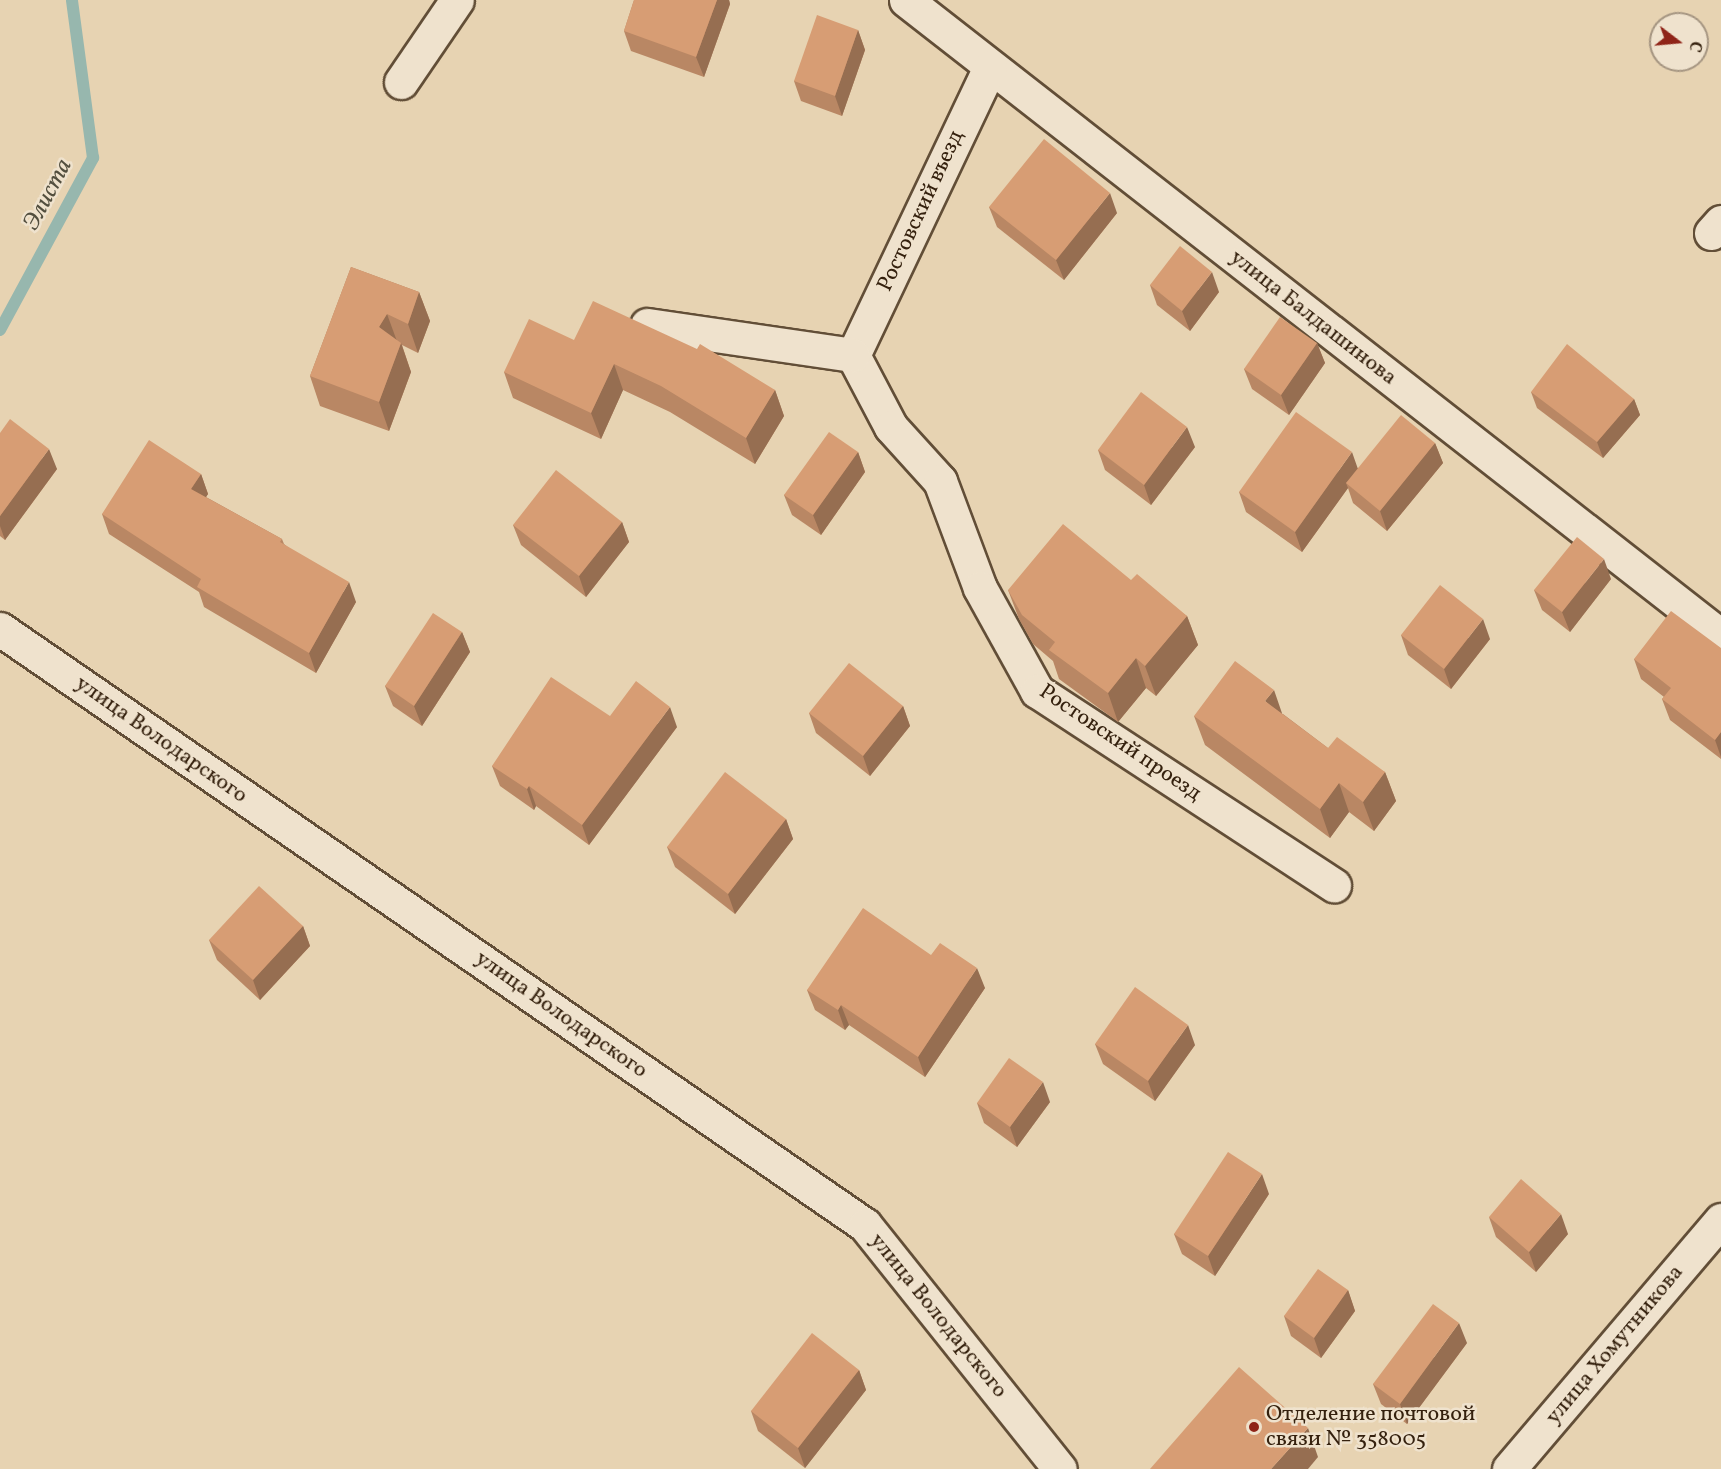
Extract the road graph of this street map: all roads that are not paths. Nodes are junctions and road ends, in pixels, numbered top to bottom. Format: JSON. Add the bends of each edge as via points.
{"nodes":[{"id":1,"x":457,"y":0,"type":"edge"},
{"id":2,"x":906,"y":0,"type":"edge"},
{"id":3,"x":990,"y":67,"type":"junction"},
{"id":4,"x":401,"y":82,"type":"dead end"},
{"id":5,"x":647,"y":325,"type":"edge"},
{"id":6,"x":852,"y":355,"type":"junction"},
{"id":7,"x":0,"y":629,"type":"edge"},
{"id":8,"x":1721,"y":636,"type":"edge"},
{"id":9,"x":1334,"y":885,"type":"dead end"},
{"id":10,"x":1721,"y":1220,"type":"edge"},
{"id":11,"x":1060,"y":1469,"type":"edge"},
{"id":12,"x":1509,"y":1469,"type":"edge"}],
"edges":[{"from":1,"to":4,"type":"street"},
{"from":2,"to":3,"type":"street","name":"улица Балдашинова"},
{"from":3,"to":6,"type":"street","name":"Ростовский въезд"},
{"from":3,"to":8,"type":"street","name":"улица Балдашинова"},
{"from":5,"to":6,"type":"street"},
{"from":6,"to":9,"type":"street","name":"Ростовский проезд","via":[[891,427],[940,481],[980,588],[1037,691]]},
{"from":7,"to":11,"type":"street","name":"улица Володарского","via":[[865,1225]]},
{"from":10,"to":12,"type":"street","name":"улица Хомутникова"}]}
